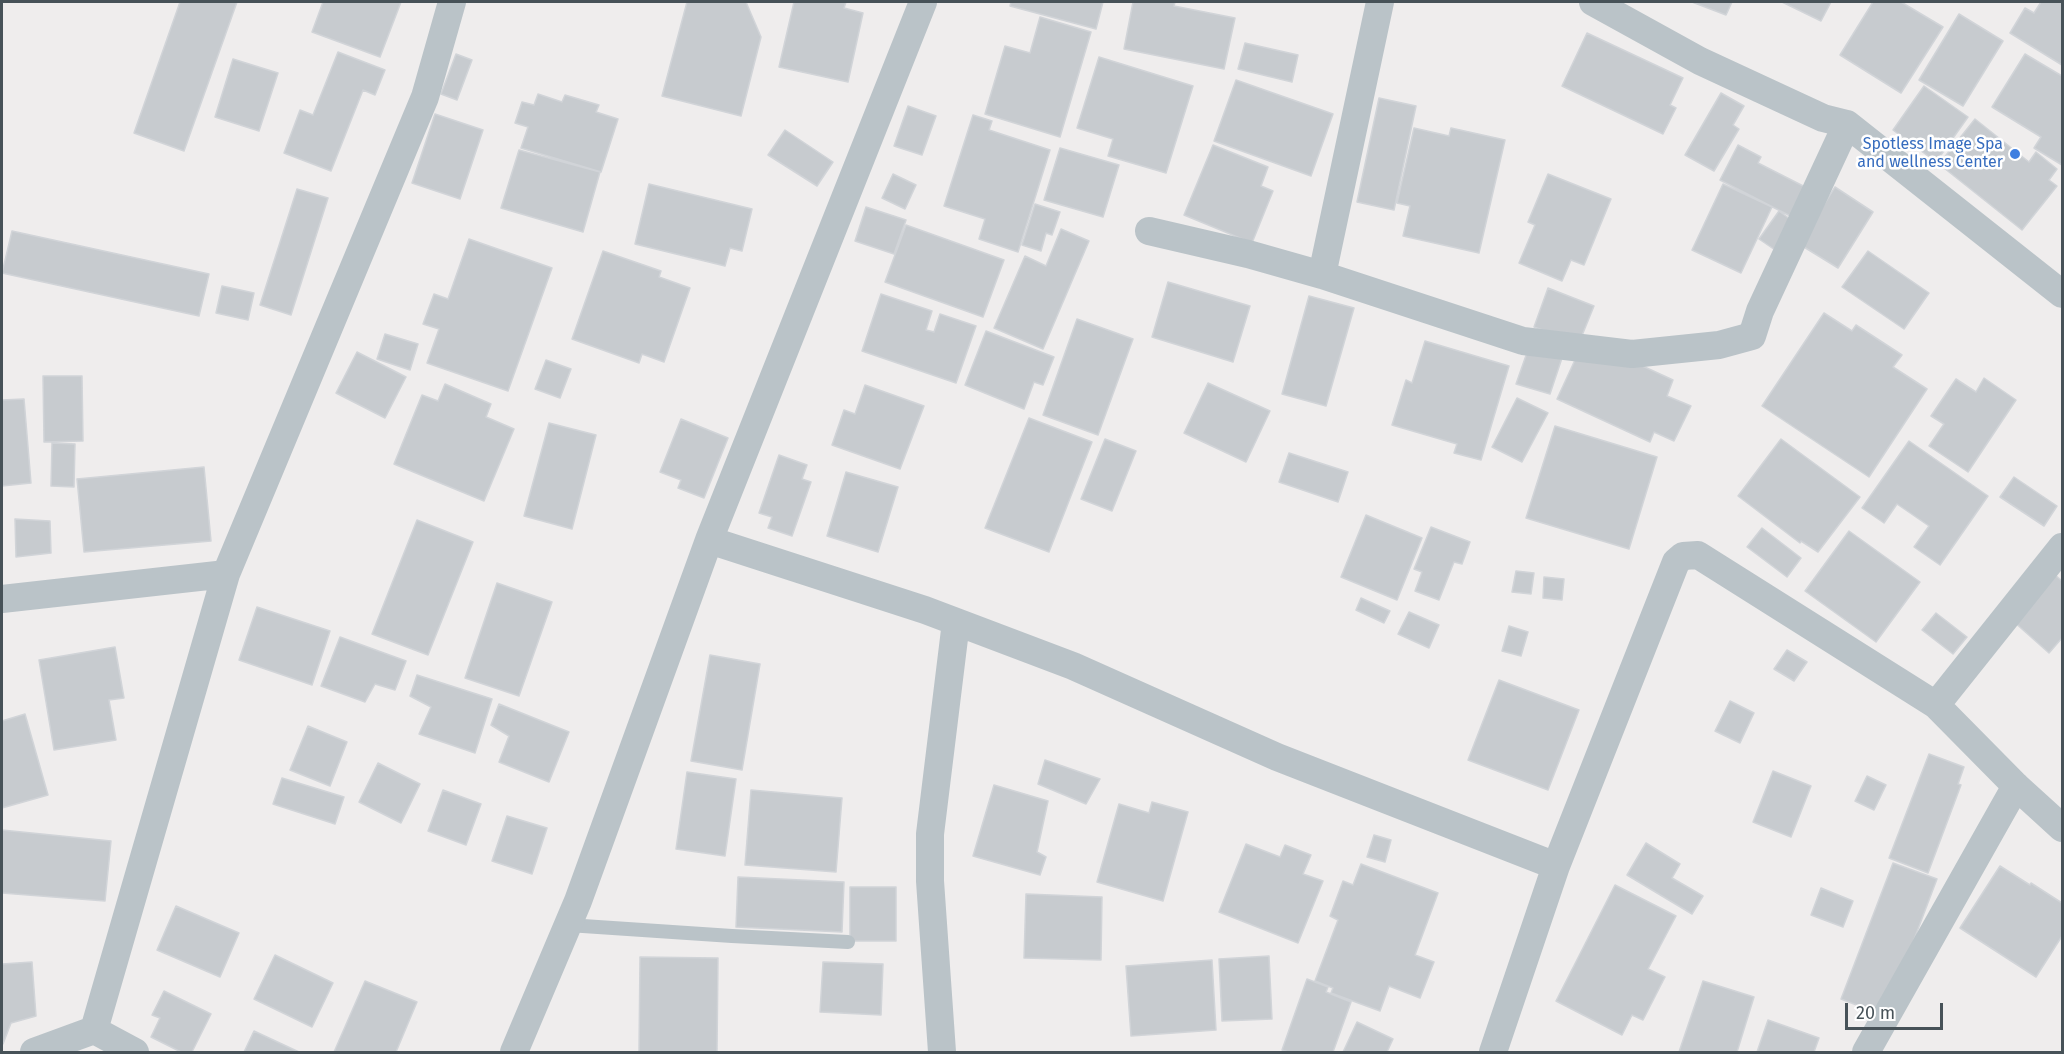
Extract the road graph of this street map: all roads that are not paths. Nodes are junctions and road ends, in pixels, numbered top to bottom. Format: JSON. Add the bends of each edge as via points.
{"nodes":[{"id":1,"x":452,"y":2,"type":"edge"},
{"id":2,"x":923,"y":2,"type":"edge"},
{"id":3,"x":1380,"y":2,"type":"edge"},
{"id":4,"x":1593,"y":2,"type":"edge"},
{"id":5,"x":1847,"y":124,"type":"junction"},
{"id":6,"x":1149,"y":231,"type":"dead end"},
{"id":7,"x":1322,"y":275,"type":"junction"},
{"id":8,"x":2062,"y":294,"type":"edge"},
{"id":9,"x":709,"y":540,"type":"junction"},
{"id":10,"x":2062,"y":547,"type":"edge"},
{"id":11,"x":226,"y":574,"type":"junction"},
{"id":12,"x":2,"y":599,"type":"edge"},
{"id":13,"x":956,"y":622,"type":"junction"},
{"id":14,"x":1936,"y":705,"type":"junction"},
{"id":15,"x":2016,"y":786,"type":"junction"},
{"id":16,"x":2062,"y":828,"type":"edge"},
{"id":17,"x":1556,"y":866,"type":"junction"},
{"id":18,"x":568,"y":925,"type":"junction"},
{"id":19,"x":848,"y":942,"type":"dead end"},
{"id":20,"x":94,"y":1030,"type":"junction"},
{"id":21,"x":34,"y":1053,"type":"edge"},
{"id":22,"x":135,"y":1053,"type":"edge"},
{"id":23,"x":514,"y":1053,"type":"edge"},
{"id":24,"x":942,"y":1053,"type":"edge"},
{"id":25,"x":1493,"y":1053,"type":"edge"},
{"id":26,"x":1866,"y":1053,"type":"edge"}],
"edges":[{"from":1,"to":11,"type":"street","via":[[425,97]]},
{"from":2,"to":9,"type":"street"},
{"from":3,"to":7,"type":"street"},
{"from":4,"to":5,"type":"street","via":[[1700,61],[1824,118]]},
{"from":5,"to":7,"type":"street","via":[[1752,336],[1719,345],[1632,354],[1523,341]]},
{"from":5,"to":8,"type":"street"},
{"from":6,"to":7,"type":"street"},
{"from":9,"to":13,"type":"street"},
{"from":9,"to":18,"type":"street"},
{"from":10,"to":14,"type":"street"},
{"from":11,"to":12,"type":"street"},
{"from":11,"to":20,"type":"street"},
{"from":13,"to":17,"type":"street","via":[[1073,666],[1277,757]]},
{"from":13,"to":24,"type":"street","via":[[930,834]]},
{"from":14,"to":15,"type":"street"},
{"from":14,"to":17,"type":"street","via":[[1698,555],[1683,556],[1676,562]]},
{"from":15,"to":16,"type":"street"},
{"from":15,"to":26,"type":"street"},
{"from":17,"to":25,"type":"street"},
{"from":18,"to":19,"type":"lane"},
{"from":18,"to":23,"type":"street"},
{"from":20,"to":21,"type":"street"},
{"from":20,"to":22,"type":"street"}]}
